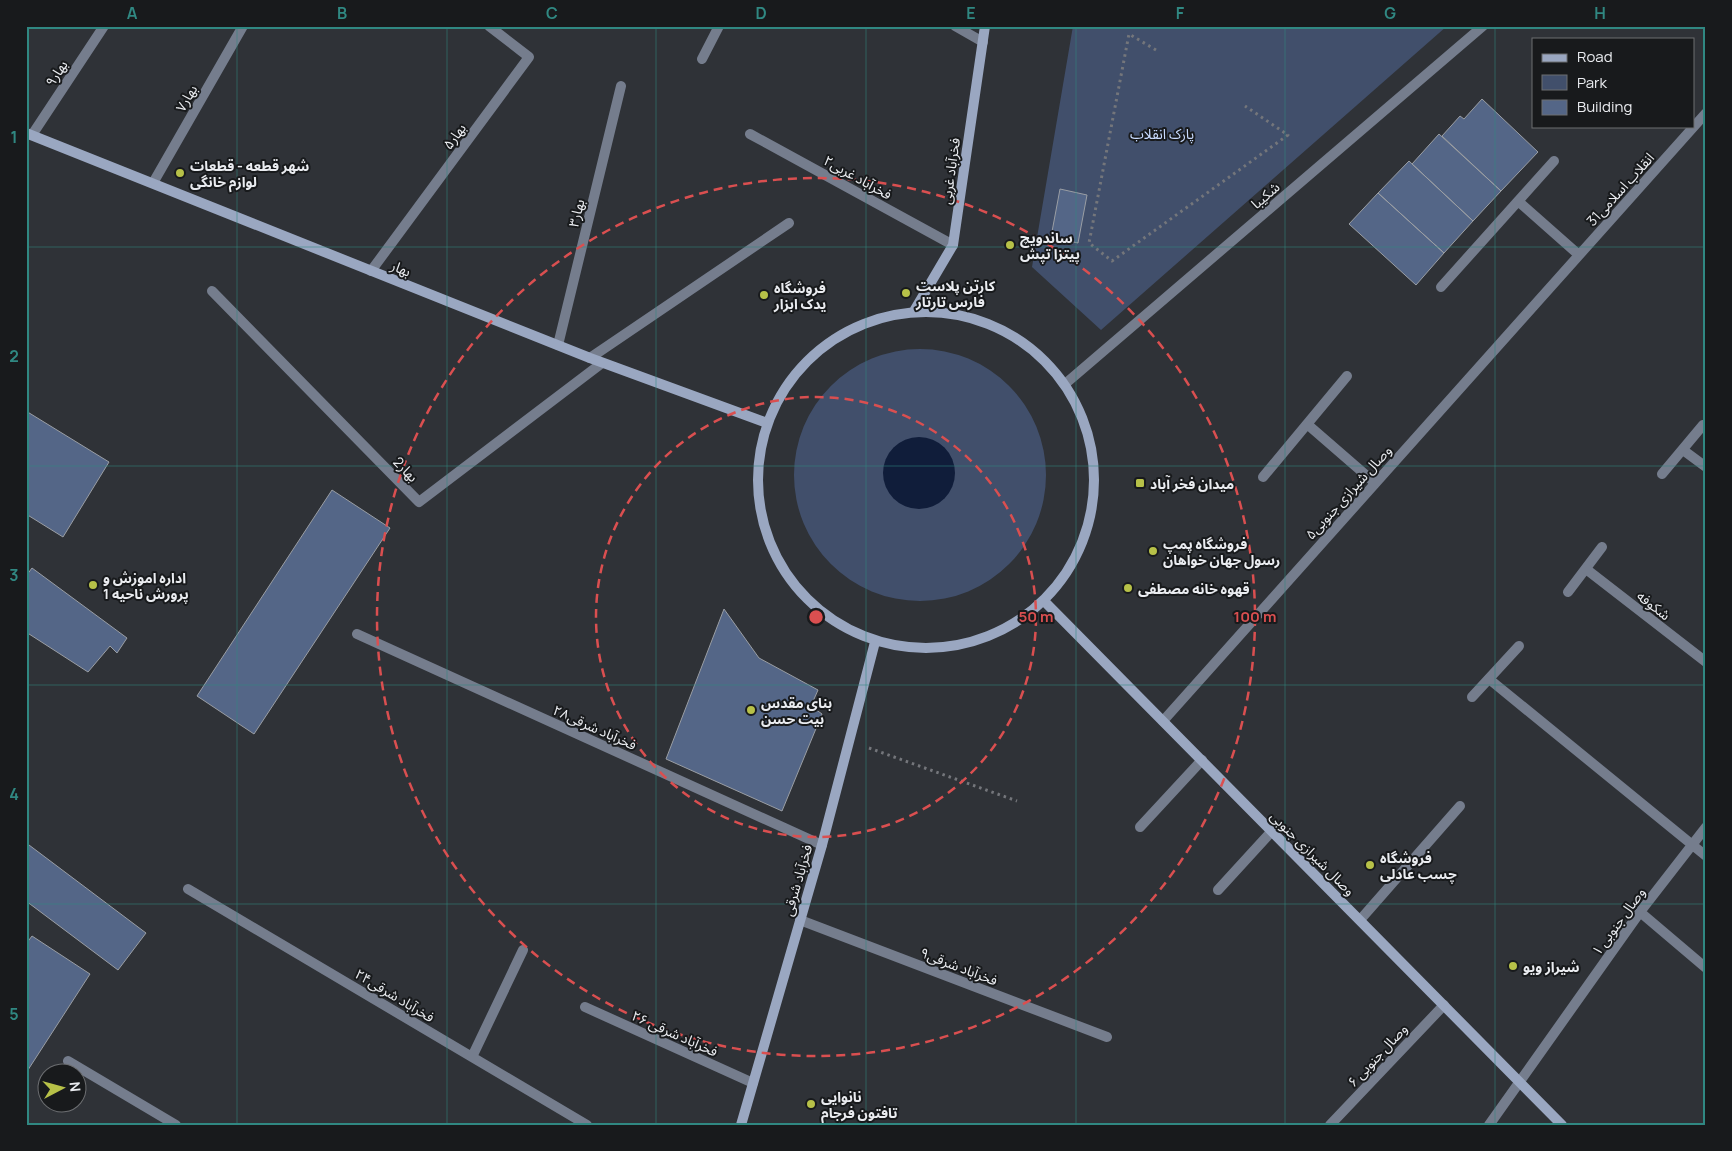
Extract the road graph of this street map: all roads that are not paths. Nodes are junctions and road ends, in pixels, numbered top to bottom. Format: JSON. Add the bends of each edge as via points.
{"nodes":[{"id":1,"x":104,"y":26,"type":"edge"},
{"id":2,"x":243,"y":26,"type":"edge"},
{"id":3,"x":489,"y":26,"type":"edge"},
{"id":4,"x":719,"y":26,"type":"edge"},
{"id":5,"x":955,"y":26,"type":"edge"},
{"id":6,"x":985,"y":26,"type":"edge"},
{"id":7,"x":1483,"y":26,"type":"edge"},
{"id":8,"x":983,"y":42,"type":"junction"},
{"id":9,"x":702,"y":59,"type":"dead end"},
{"id":10,"x":621,"y":86,"type":"dead end"},
{"id":11,"x":1706,"y":113,"type":"edge"},
{"id":12,"x":1694,"y":126,"type":"edge"},
{"id":13,"x":1693,"y":128,"type":"edge"},
{"id":14,"x":29,"y":134,"type":"edge"},
{"id":15,"x":750,"y":134,"type":"dead end"},
{"id":16,"x":1554,"y":161,"type":"dead end"},
{"id":17,"x":153,"y":183,"type":"junction"},
{"id":18,"x":1518,"y":201,"type":"junction"},
{"id":19,"x":789,"y":223,"type":"dead end"},
{"id":20,"x":953,"y":245,"type":"junction"},
{"id":21,"x":1579,"y":255,"type":"junction"},
{"id":22,"x":371,"y":271,"type":"junction"},
{"id":23,"x":1554,"y":282,"type":"joint"},
{"id":24,"x":1441,"y":287,"type":"dead end"},
{"id":25,"x":212,"y":291,"type":"dead end"},
{"id":26,"x":914,"y":311,"type":"junction"},
{"id":27,"x":558,"y":345,"type":"junction"},
{"id":28,"x":590,"y":358,"type":"junction"},
{"id":29,"x":602,"y":363,"type":"junction"},
{"id":30,"x":1347,"y":376,"type":"dead end"},
{"id":31,"x":1065,"y":384,"type":"junction"},
{"id":32,"x":767,"y":423,"type":"junction"},
{"id":33,"x":1307,"y":424,"type":"junction"},
{"id":34,"x":1703,"y":425,"type":"dead end"},
{"id":35,"x":1683,"y":450,"type":"junction"},
{"id":36,"x":1706,"y":467,"type":"edge"},
{"id":37,"x":1662,"y":474,"type":"dead end"},
{"id":38,"x":1263,"y":477,"type":"dead end"},
{"id":39,"x":1375,"y":483,"type":"junction"},
{"id":40,"x":1602,"y":547,"type":"dead end"},
{"id":41,"x":1586,"y":570,"type":"junction"},
{"id":42,"x":1568,"y":592,"type":"dead end"},
{"id":43,"x":1044,"y":601,"type":"junction"},
{"id":44,"x":357,"y":634,"type":"dead end"},
{"id":45,"x":875,"y":642,"type":"junction"},
{"id":46,"x":1519,"y":646,"type":"dead end"},
{"id":47,"x":1706,"y":662,"type":"edge"},
{"id":48,"x":1489,"y":678,"type":"junction"},
{"id":49,"x":1472,"y":697,"type":"dead end"},
{"id":50,"x":1163,"y":720,"type":"junction"},
{"id":51,"x":1202,"y":760,"type":"junction"},
{"id":52,"x":1460,"y":806,"type":"dead end"},
{"id":53,"x":1140,"y":827,"type":"dead end"},
{"id":54,"x":1706,"y":828,"type":"edge"},
{"id":55,"x":1272,"y":831,"type":"junction"},
{"id":56,"x":1693,"y":844,"type":"junction"},
{"id":57,"x":822,"y":845,"type":"junction"},
{"id":58,"x":1706,"y":856,"type":"edge"},
{"id":59,"x":188,"y":889,"type":"dead end"},
{"id":60,"x":1218,"y":890,"type":"dead end"},
{"id":61,"x":1640,"y":912,"type":"junction"},
{"id":62,"x":800,"y":920,"type":"junction"},
{"id":63,"x":1360,"y":920,"type":"junction"},
{"id":64,"x":523,"y":950,"type":"dead end"},
{"id":65,"x":1706,"y":968,"type":"edge"},
{"id":66,"x":1444,"y":1004,"type":"junction"},
{"id":67,"x":585,"y":1008,"type":"dead end"},
{"id":68,"x":1107,"y":1037,"type":"dead end"},
{"id":69,"x":472,"y":1057,"type":"junction"},
{"id":70,"x":68,"y":1061,"type":"dead end"},
{"id":71,"x":1519,"y":1081,"type":"junction"},
{"id":72,"x":753,"y":1083,"type":"junction"},
{"id":73,"x":176,"y":1125,"type":"edge"},
{"id":74,"x":588,"y":1125,"type":"edge"},
{"id":75,"x":741,"y":1125,"type":"edge"},
{"id":76,"x":1330,"y":1125,"type":"edge"},
{"id":77,"x":1489,"y":1125,"type":"edge"},
{"id":78,"x":1562,"y":1125,"type":"edge"}],
"edges":[{"from":1,"to":14,"type":"street","name":"بهار۹"},
{"from":2,"to":17,"type":"street","name":"بهار۷"},
{"from":3,"to":22,"type":"street","name":"بهار۵","via":[[529,57]]},
{"from":4,"to":9,"type":"street"},
{"from":5,"to":8,"type":"street"},
{"from":6,"to":8,"type":"main road","name":"فخرآباد غربی"},
{"from":7,"to":31,"type":"street","name":"شکیبا"},
{"from":8,"to":20,"type":"main road","name":"فخرآباد غربی"},
{"from":10,"to":27,"type":"street","name":"بهار۳"},
{"from":11,"to":12,"type":"street","name":"31انقلاب اسلامی"},
{"from":13,"to":21,"type":"street","name":"31انقلاب اسلامی"},
{"from":14,"to":17,"type":"main road","name":"بهار"},
{"from":15,"to":20,"type":"street","name":"۲فخرآباد غربی"},
{"from":16,"to":18,"type":"street"},
{"from":17,"to":22,"type":"main road","name":"بهار"},
{"from":18,"to":21,"type":"street"},
{"from":18,"to":24,"type":"street"},
{"from":19,"to":28,"type":"street"},
{"from":20,"to":26,"type":"main road","name":"فخرآباد غربی"},
{"from":21,"to":23,"type":"street","name":"31انقلاب اسلامی"},
{"from":22,"to":27,"type":"main road","name":"بهار"},
{"from":23,"to":39,"type":"street","name":"۵وصال شیرازی جنوبی"},
{"from":25,"to":29,"type":"street","name":"2بهار","via":[[419,502]]},
{"from":26,"to":31,"type":"main road","via":[[957,314],[998,327],[1035,351]]},
{"from":26,"to":32,"type":"main road","via":[[871,320],[832,339],[799,368]]},
{"from":27,"to":28,"type":"main road","name":"بهار"},
{"from":28,"to":29,"type":"main road","name":"بهار"},
{"from":29,"to":32,"type":"main road","name":"بهار"},
{"from":30,"to":33,"type":"street"},
{"from":31,"to":43,"type":"main road","via":[[1084,423],[1094,466],[1094,487],[1089,525],[1074,561]]},
{"from":32,"to":45,"type":"main road","via":[[760,446],[757,490],[769,547],[784,572],[812,606],[842,627]]},
{"from":33,"to":38,"type":"street"},
{"from":33,"to":39,"type":"street"},
{"from":34,"to":35,"type":"street"},
{"from":35,"to":36,"type":"street"},
{"from":35,"to":37,"type":"street"},
{"from":39,"to":50,"type":"street","name":"۵وصال شیرازی جنوبی"},
{"from":40,"to":41,"type":"street"},
{"from":41,"to":42,"type":"street"},
{"from":41,"to":47,"type":"street","name":"شکوفه"},
{"from":43,"to":45,"type":"main road","via":[[1001,632],[971,644],[907,649]]},
{"from":43,"to":50,"type":"main road","name":"وصال شیرازی جنوبی"},
{"from":44,"to":57,"type":"street","name":"فخرآباد شرقی۲۸"},
{"from":45,"to":57,"type":"main road","name":"فخرآباد شرقی"},
{"from":46,"to":48,"type":"street"},
{"from":48,"to":49,"type":"street"},
{"from":48,"to":56,"type":"street"},
{"from":50,"to":51,"type":"main road","name":"وصال شیرازی جنوبی"},
{"from":51,"to":53,"type":"street"},
{"from":51,"to":55,"type":"main road","name":"وصال شیرازی جنوبی"},
{"from":52,"to":63,"type":"street"},
{"from":54,"to":56,"type":"street","name":"وصال جنوبی ۱"},
{"from":55,"to":60,"type":"street"},
{"from":55,"to":63,"type":"main road","name":"وصال شیرازی جنوبی"},
{"from":56,"to":58,"type":"street"},
{"from":56,"to":61,"type":"street","name":"وصال جنوبی ۱"},
{"from":57,"to":62,"type":"main road","name":"فخرآباد شرقی"},
{"from":59,"to":69,"type":"street","name":"فخرآباد شرقی۲۴"},
{"from":61,"to":65,"type":"street"},
{"from":61,"to":71,"type":"street","name":"وصال جنوبی ۱"},
{"from":62,"to":68,"type":"street","name":"فخرآباد شرقی۹"},
{"from":62,"to":72,"type":"main road","name":"فخرآباد شرقی"},
{"from":63,"to":66,"type":"main road","name":"وصال شیرازی جنوبی"},
{"from":64,"to":69,"type":"street"},
{"from":66,"to":71,"type":"main road","name":"وصال شیرازی جنوبی"},
{"from":66,"to":76,"type":"street","name":"وصال جنوبی ۶"},
{"from":67,"to":72,"type":"street","name":"۲۶ فخرآباد شرقی"},
{"from":69,"to":74,"type":"street","name":"فخرآباد شرقی۲۴"},
{"from":70,"to":73,"type":"street"},
{"from":71,"to":77,"type":"street","name":"وصال جنوبی ۱"},
{"from":71,"to":78,"type":"main road","name":"وصال شیرازی جنوبی"},
{"from":72,"to":75,"type":"main road","name":"فخرآباد شرقی"}]}
